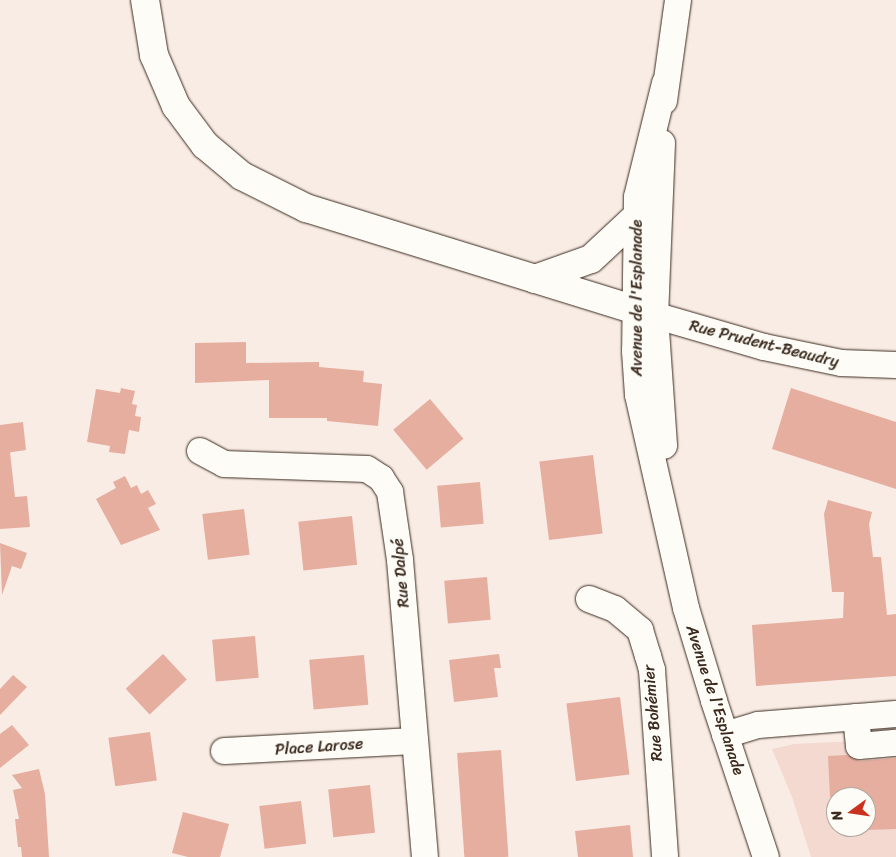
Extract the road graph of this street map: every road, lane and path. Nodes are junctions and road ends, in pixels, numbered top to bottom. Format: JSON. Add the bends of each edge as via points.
{"nodes":[{"id":1,"x":145,"y":0,"type":"edge"},
{"id":2,"x":678,"y":0,"type":"edge"},
{"id":3,"x":664,"y":84,"type":"junction"},
{"id":4,"x":636,"y":217,"type":"junction"},
{"id":5,"x":535,"y":279,"type":"junction"},
{"id":6,"x":645,"y":313,"type":"junction"},
{"id":7,"x":896,"y":365,"type":"edge"},
{"id":8,"x":200,"y":451,"type":"dead end"},
{"id":9,"x":589,"y":599,"type":"dead end"},
{"id":10,"x":896,"y":714,"type":"edge"},
{"id":11,"x":856,"y":717,"type":"junction"},
{"id":12,"x":725,"y":735,"type":"junction"},
{"id":13,"x":415,"y":741,"type":"junction"},
{"id":14,"x":896,"y":743,"type":"edge"},
{"id":15,"x":224,"y":751,"type":"dead end"},
{"id":16,"x":424,"y":857,"type":"edge"},
{"id":17,"x":665,"y":857,"type":"edge"},
{"id":18,"x":766,"y":857,"type":"edge"}],
"edges":[{"from":1,"to":5,"type":"highway","via":[[152,47],[167,89],[197,135],[235,172],[299,206]]},
{"from":2,"to":3,"type":"street","name":"Avenue de l'Esplanade"},
{"from":3,"to":4,"type":"street","name":"Avenue de l'Esplanade","via":[[637,197]]},
{"from":3,"to":6,"type":"street","name":"Avenue de l'Esplanade"},
{"from":4,"to":5,"type":"highway","via":[[598,254]]},
{"from":4,"to":6,"type":"street","name":"Avenue de l'Esplanade"},
{"from":5,"to":6,"type":"highway"},
{"from":6,"to":7,"type":"street","name":"Rue Prudent-Beaudry","via":[[764,347],[841,363]]},
{"from":6,"to":12,"type":"street","name":"Avenue de l'Esplanade","via":[[638,394],[686,608]]},
{"from":8,"to":13,"type":"street","name":"Rue Dalpé","via":[[224,464],[367,469],[381,478],[390,492],[396,521]]},
{"from":9,"to":17,"type":"street","name":"Rue Bohémier","via":[[615,610],[640,630],[650,663]]},
{"from":10,"to":11,"type":"street"},
{"from":11,"to":12,"type":"street","via":[[758,724]]},
{"from":11,"to":14,"type":"street","via":[[859,746]]},
{"from":12,"to":18,"type":"street","name":"Avenue de l'Esplanade"},
{"from":13,"to":15,"type":"street","name":"Place Larose"},
{"from":13,"to":16,"type":"street","name":"Rue Dalpé"}]}
